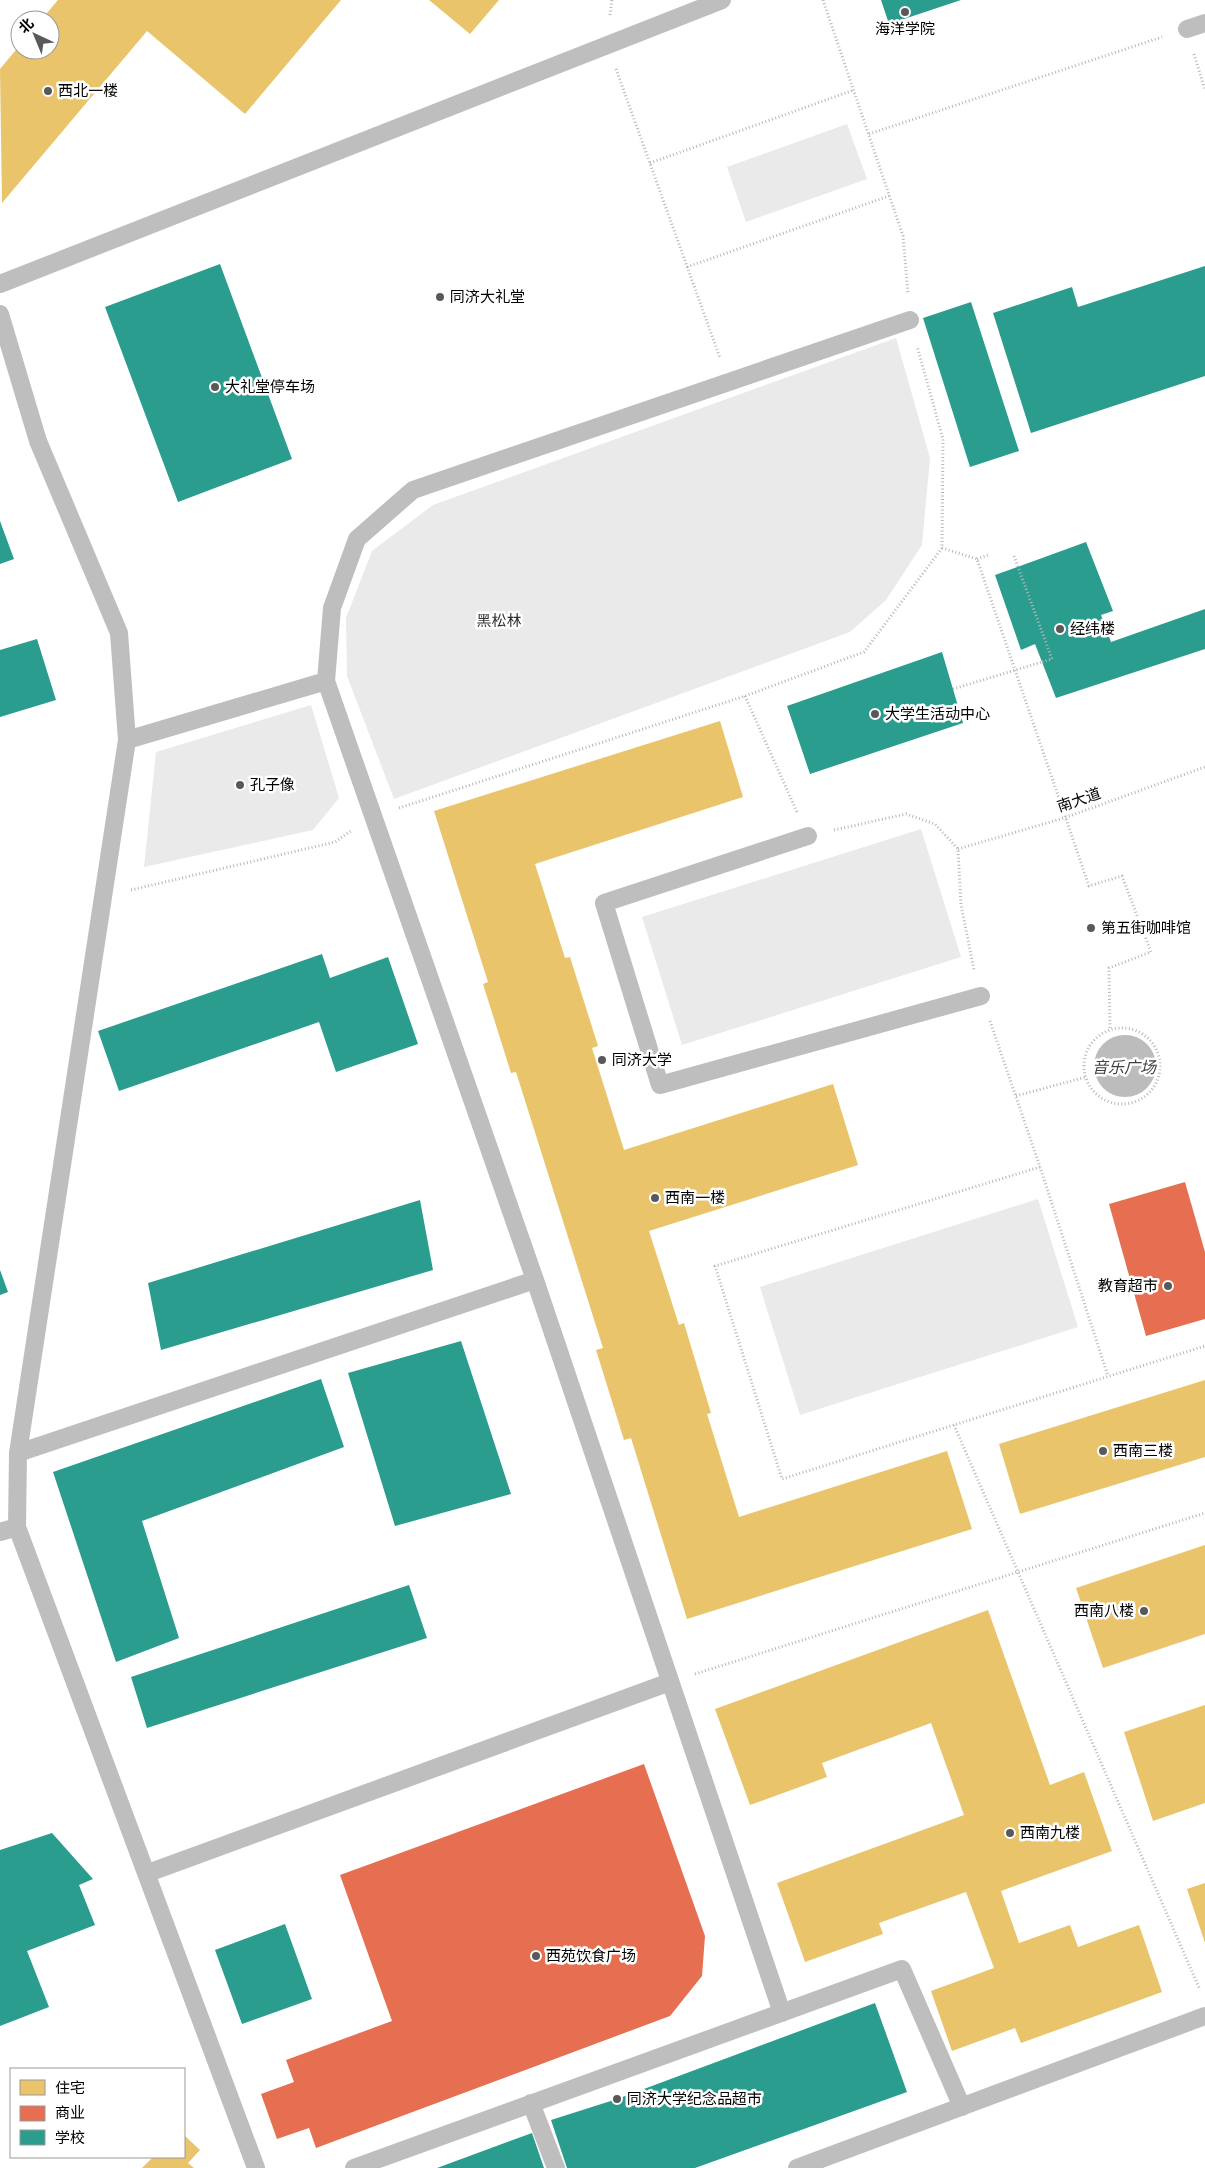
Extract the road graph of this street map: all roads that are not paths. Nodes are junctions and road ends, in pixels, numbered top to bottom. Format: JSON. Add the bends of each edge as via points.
{"nodes":[{"id":1,"x":722,"y":0,"type":"edge"},
{"id":2,"x":1205,"y":23,"type":"edge"},
{"id":3,"x":1187,"y":29,"type":"road end"},
{"id":4,"x":0,"y":284,"type":"edge"},
{"id":5,"x":0,"y":314,"type":"edge"},
{"id":6,"x":910,"y":320,"type":"road end"},
{"id":7,"x":326,"y":681,"type":"junction"},
{"id":8,"x":126,"y":740,"type":"junction"},
{"id":9,"x":808,"y":836,"type":"dead end"},
{"id":10,"x":981,"y":996,"type":"dead end"},
{"id":11,"x":534,"y":1280,"type":"junction"},
{"id":12,"x":18,"y":1453,"type":"junction"},
{"id":13,"x":17,"y":1527,"type":"junction"},
{"id":14,"x":0,"y":1532,"type":"edge"},
{"id":15,"x":670,"y":1682,"type":"junction"},
{"id":16,"x":148,"y":1873,"type":"junction"},
{"id":17,"x":782,"y":2013,"type":"junction"},
{"id":18,"x":1205,"y":2016,"type":"edge"},
{"id":19,"x":531,"y":2103,"type":"junction"},
{"id":20,"x":962,"y":2107,"type":"junction"},
{"id":21,"x":256,"y":2168,"type":"edge"},
{"id":22,"x":354,"y":2168,"type":"edge"},
{"id":23,"x":556,"y":2168,"type":"edge"},
{"id":24,"x":797,"y":2168,"type":"edge"}],
"edges":[{"from":1,"to":4,"type":"lane"},
{"from":2,"to":3,"type":"lane"},
{"from":5,"to":8,"type":"lane","via":[[38,440],[119,633]]},
{"from":6,"to":7,"type":"lane","via":[[413,490],[357,539],[332,608]]},
{"from":7,"to":8,"type":"lane"},
{"from":7,"to":11,"type":"lane"},
{"from":8,"to":12,"type":"lane"},
{"from":9,"to":10,"type":"lane","via":[[604,903],[660,1085]]},
{"from":11,"to":12,"type":"lane"},
{"from":11,"to":15,"type":"lane"},
{"from":12,"to":13,"type":"lane"},
{"from":13,"to":14,"type":"lane"},
{"from":13,"to":16,"type":"lane"},
{"from":15,"to":16,"type":"lane"},
{"from":15,"to":17,"type":"lane"},
{"from":16,"to":21,"type":"lane"},
{"from":17,"to":19,"type":"lane"},
{"from":17,"to":20,"type":"lane","via":[[902,1969]]},
{"from":18,"to":20,"type":"lane"},
{"from":19,"to":22,"type":"lane"},
{"from":19,"to":23,"type":"lane"},
{"from":20,"to":24,"type":"lane"}]}
